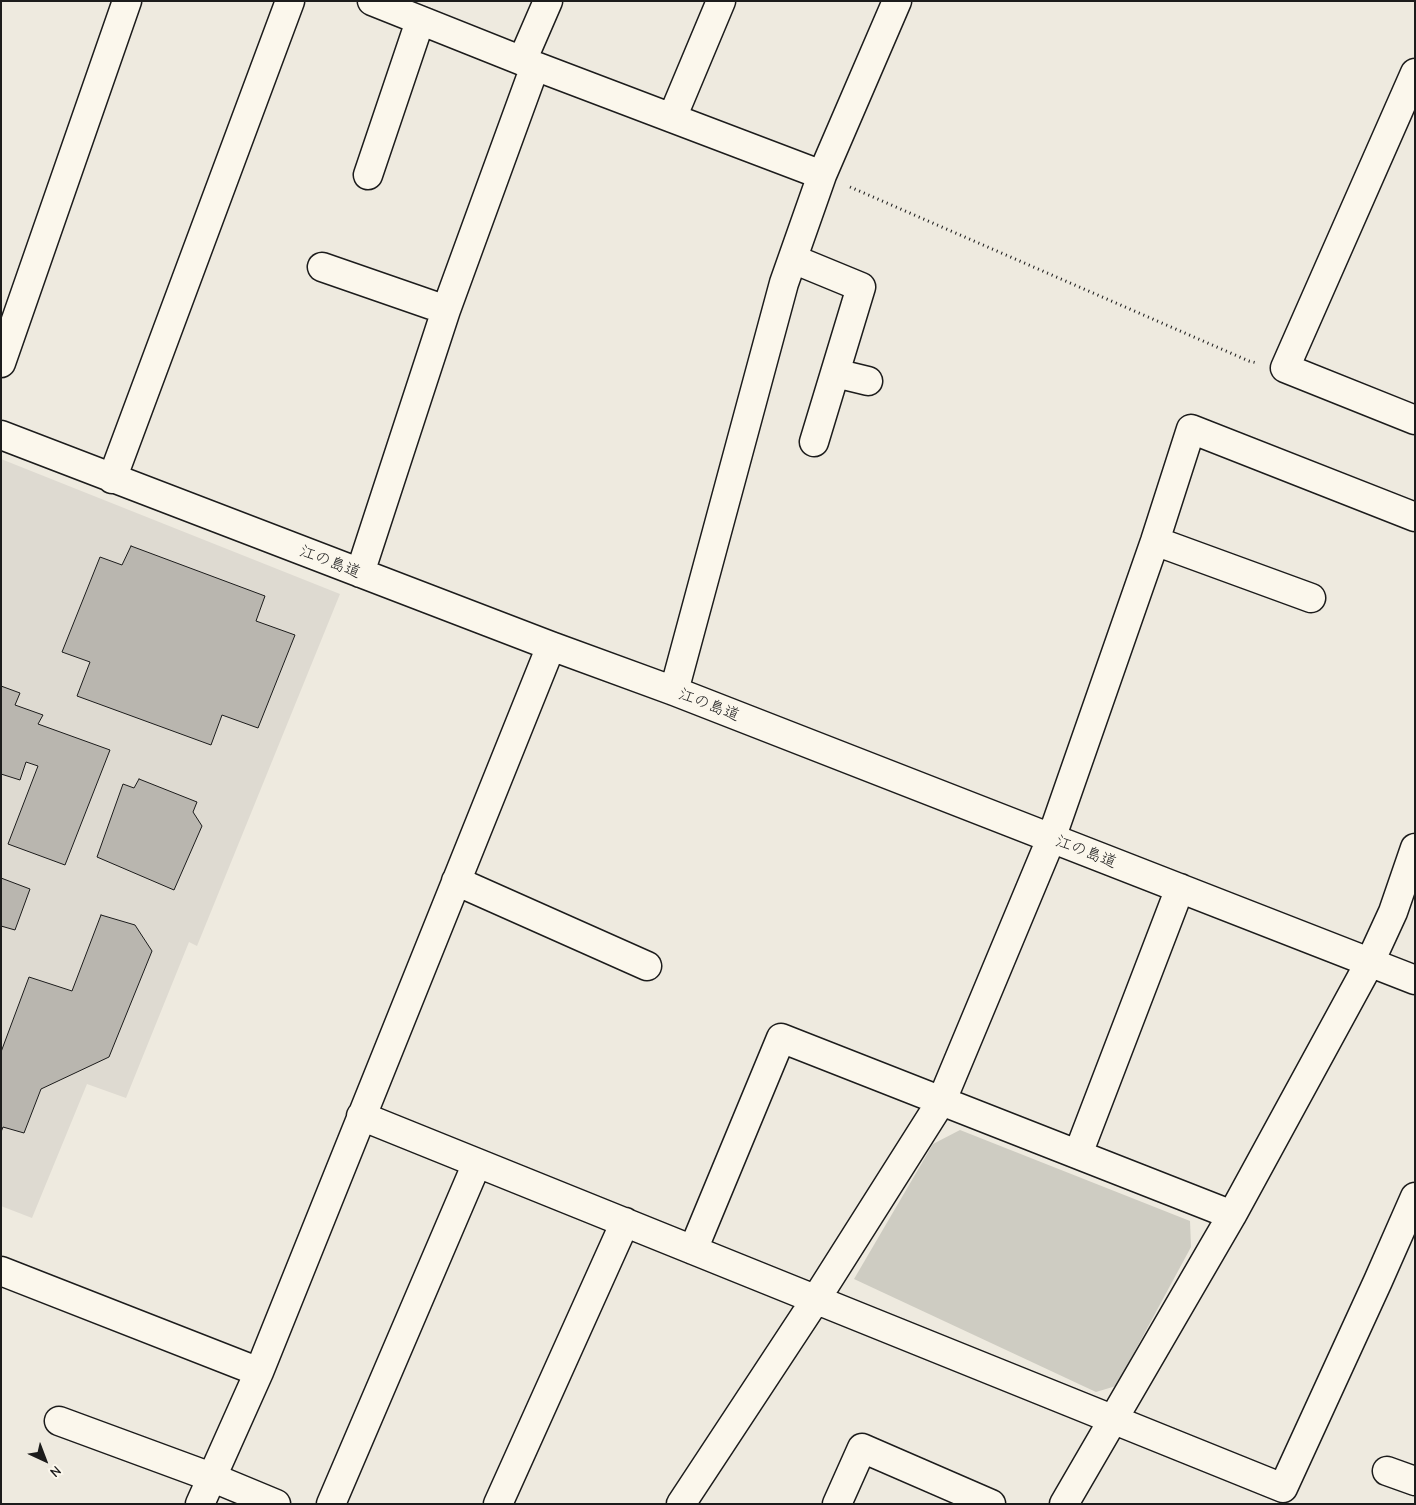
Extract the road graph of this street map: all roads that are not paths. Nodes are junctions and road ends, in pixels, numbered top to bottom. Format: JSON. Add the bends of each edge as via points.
{"nodes":[{"id":1,"x":127,"y":1,"type":"edge"},
{"id":2,"x":290,"y":1,"type":"edge"},
{"id":3,"x":372,"y":1,"type":"edge"},
{"id":4,"x":548,"y":1,"type":"edge"},
{"id":5,"x":721,"y":1,"type":"edge"},
{"id":6,"x":897,"y":1,"type":"edge"},
{"id":7,"x":420,"y":21,"type":"junction"},
{"id":8,"x":528,"y":64,"type":"junction"},
{"id":9,"x":1415,"y":73,"type":"edge"},
{"id":10,"x":672,"y":118,"type":"junction"},
{"id":11,"x":368,"y":175,"type":"dead end"},
{"id":12,"x":822,"y":175,"type":"junction"},
{"id":13,"x":793,"y":259,"type":"junction"},
{"id":14,"x":322,"y":267,"type":"dead end"},
{"id":15,"x":446,"y":310,"type":"junction"},
{"id":16,"x":1,"y":362,"type":"edge"},
{"id":17,"x":835,"y":373,"type":"junction"},
{"id":18,"x":868,"y":381,"type":"dead end"},
{"id":19,"x":1415,"y":420,"type":"edge"},
{"id":20,"x":1,"y":435,"type":"edge"},
{"id":21,"x":814,"y":442,"type":"dead end"},
{"id":22,"x":112,"y":479,"type":"junction"},
{"id":23,"x":1415,"y":517,"type":"edge"},
{"id":24,"x":1155,"y":541,"type":"junction"},
{"id":25,"x":360,"y":573,"type":"junction"},
{"id":26,"x":1311,"y":598,"type":"dead end"},
{"id":27,"x":551,"y":646,"type":"junction"},
{"id":28,"x":674,"y":692,"type":"junction"},
{"id":29,"x":1051,"y":838,"type":"junction"},
{"id":30,"x":1415,"y":848,"type":"edge"},
{"id":31,"x":456,"y":881,"type":"junction"},
{"id":32,"x":1180,"y":888,"type":"junction"},
{"id":33,"x":1370,"y":962,"type":"junction"},
{"id":34,"x":647,"y":966,"type":"dead end"},
{"id":35,"x":1415,"y":980,"type":"edge"},
{"id":36,"x":942,"y":1100,"type":"junction"},
{"id":37,"x":361,"y":1116,"type":"junction"},
{"id":38,"x":1078,"y":1154,"type":"junction"},
{"id":39,"x":477,"y":1163,"type":"junction"},
{"id":40,"x":1415,"y":1197,"type":"edge"},
{"id":41,"x":1232,"y":1215,"type":"junction"},
{"id":42,"x":625,"y":1222,"type":"junction"},
{"id":43,"x":693,"y":1250,"type":"junction"},
{"id":44,"x":1,"y":1271,"type":"edge"},
{"id":45,"x":816,"y":1299,"type":"junction"},
{"id":46,"x":259,"y":1372,"type":"junction"},
{"id":47,"x":1112,"y":1419,"type":"junction"},
{"id":48,"x":59,"y":1421,"type":"dead end"},
{"id":49,"x":1387,"y":1471,"type":"dead end"},
{"id":50,"x":211,"y":1477,"type":"junction"},
{"id":51,"x":1415,"y":1481,"type":"edge"},
{"id":52,"x":200,"y":1504,"type":"edge"},
{"id":53,"x":276,"y":1504,"type":"edge"},
{"id":54,"x":331,"y":1504,"type":"edge"},
{"id":55,"x":498,"y":1504,"type":"edge"},
{"id":56,"x":681,"y":1504,"type":"edge"},
{"id":57,"x":837,"y":1504,"type":"edge"},
{"id":58,"x":991,"y":1504,"type":"edge"},
{"id":59,"x":1064,"y":1504,"type":"edge"}],
"edges":[{"from":1,"to":16,"type":"street"},
{"from":2,"to":22,"type":"street"},
{"from":3,"to":7,"type":"street"},
{"from":4,"to":8,"type":"street"},
{"from":5,"to":10,"type":"street"},
{"from":6,"to":12,"type":"street"},
{"from":7,"to":8,"type":"street"},
{"from":7,"to":11,"type":"street"},
{"from":8,"to":10,"type":"street"},
{"from":8,"to":15,"type":"street"},
{"from":9,"to":19,"type":"street","via":[[1285,368]]},
{"from":10,"to":12,"type":"street"},
{"from":12,"to":13,"type":"street"},
{"from":13,"to":17,"type":"street","via":[[861,287]]},
{"from":13,"to":28,"type":"street"},
{"from":14,"to":15,"type":"street"},
{"from":15,"to":25,"type":"street"},
{"from":17,"to":18,"type":"street"},
{"from":17,"to":21,"type":"street"},
{"from":20,"to":22,"type":"street","name":"江の島道"},
{"from":22,"to":25,"type":"street","name":"江の島道"},
{"from":23,"to":24,"type":"street","via":[[1191,429]]},
{"from":24,"to":26,"type":"street"},
{"from":24,"to":29,"type":"street"},
{"from":25,"to":27,"type":"street","name":"江の島道"},
{"from":27,"to":28,"type":"street","name":"江の島道"},
{"from":27,"to":31,"type":"street"},
{"from":28,"to":29,"type":"street","name":"江の島道"},
{"from":29,"to":32,"type":"street","name":"江の島道"},
{"from":29,"to":36,"type":"street"},
{"from":30,"to":33,"type":"street","via":[[1393,912]]},
{"from":31,"to":34,"type":"street"},
{"from":31,"to":37,"type":"street"},
{"from":32,"to":33,"type":"street","name":"江の島道"},
{"from":32,"to":38,"type":"street"},
{"from":33,"to":35,"type":"street","name":"江の島道"},
{"from":33,"to":41,"type":"street"},
{"from":36,"to":38,"type":"street"},
{"from":36,"to":43,"type":"street","via":[[781,1038]]},
{"from":36,"to":45,"type":"street"},
{"from":37,"to":39,"type":"street"},
{"from":37,"to":46,"type":"street"},
{"from":38,"to":41,"type":"street"},
{"from":39,"to":42,"type":"street"},
{"from":39,"to":54,"type":"street"},
{"from":40,"to":47,"type":"street","via":[[1283,1488]]},
{"from":41,"to":47,"type":"street"},
{"from":42,"to":43,"type":"street"},
{"from":42,"to":55,"type":"street"},
{"from":43,"to":45,"type":"street"},
{"from":44,"to":46,"type":"street"},
{"from":45,"to":47,"type":"street"},
{"from":45,"to":56,"type":"street"},
{"from":46,"to":50,"type":"street"},
{"from":47,"to":59,"type":"street"},
{"from":48,"to":50,"type":"street"},
{"from":49,"to":51,"type":"street"},
{"from":50,"to":52,"type":"street"},
{"from":50,"to":53,"type":"street"},
{"from":57,"to":58,"type":"street","via":[[862,1448]]}]}
